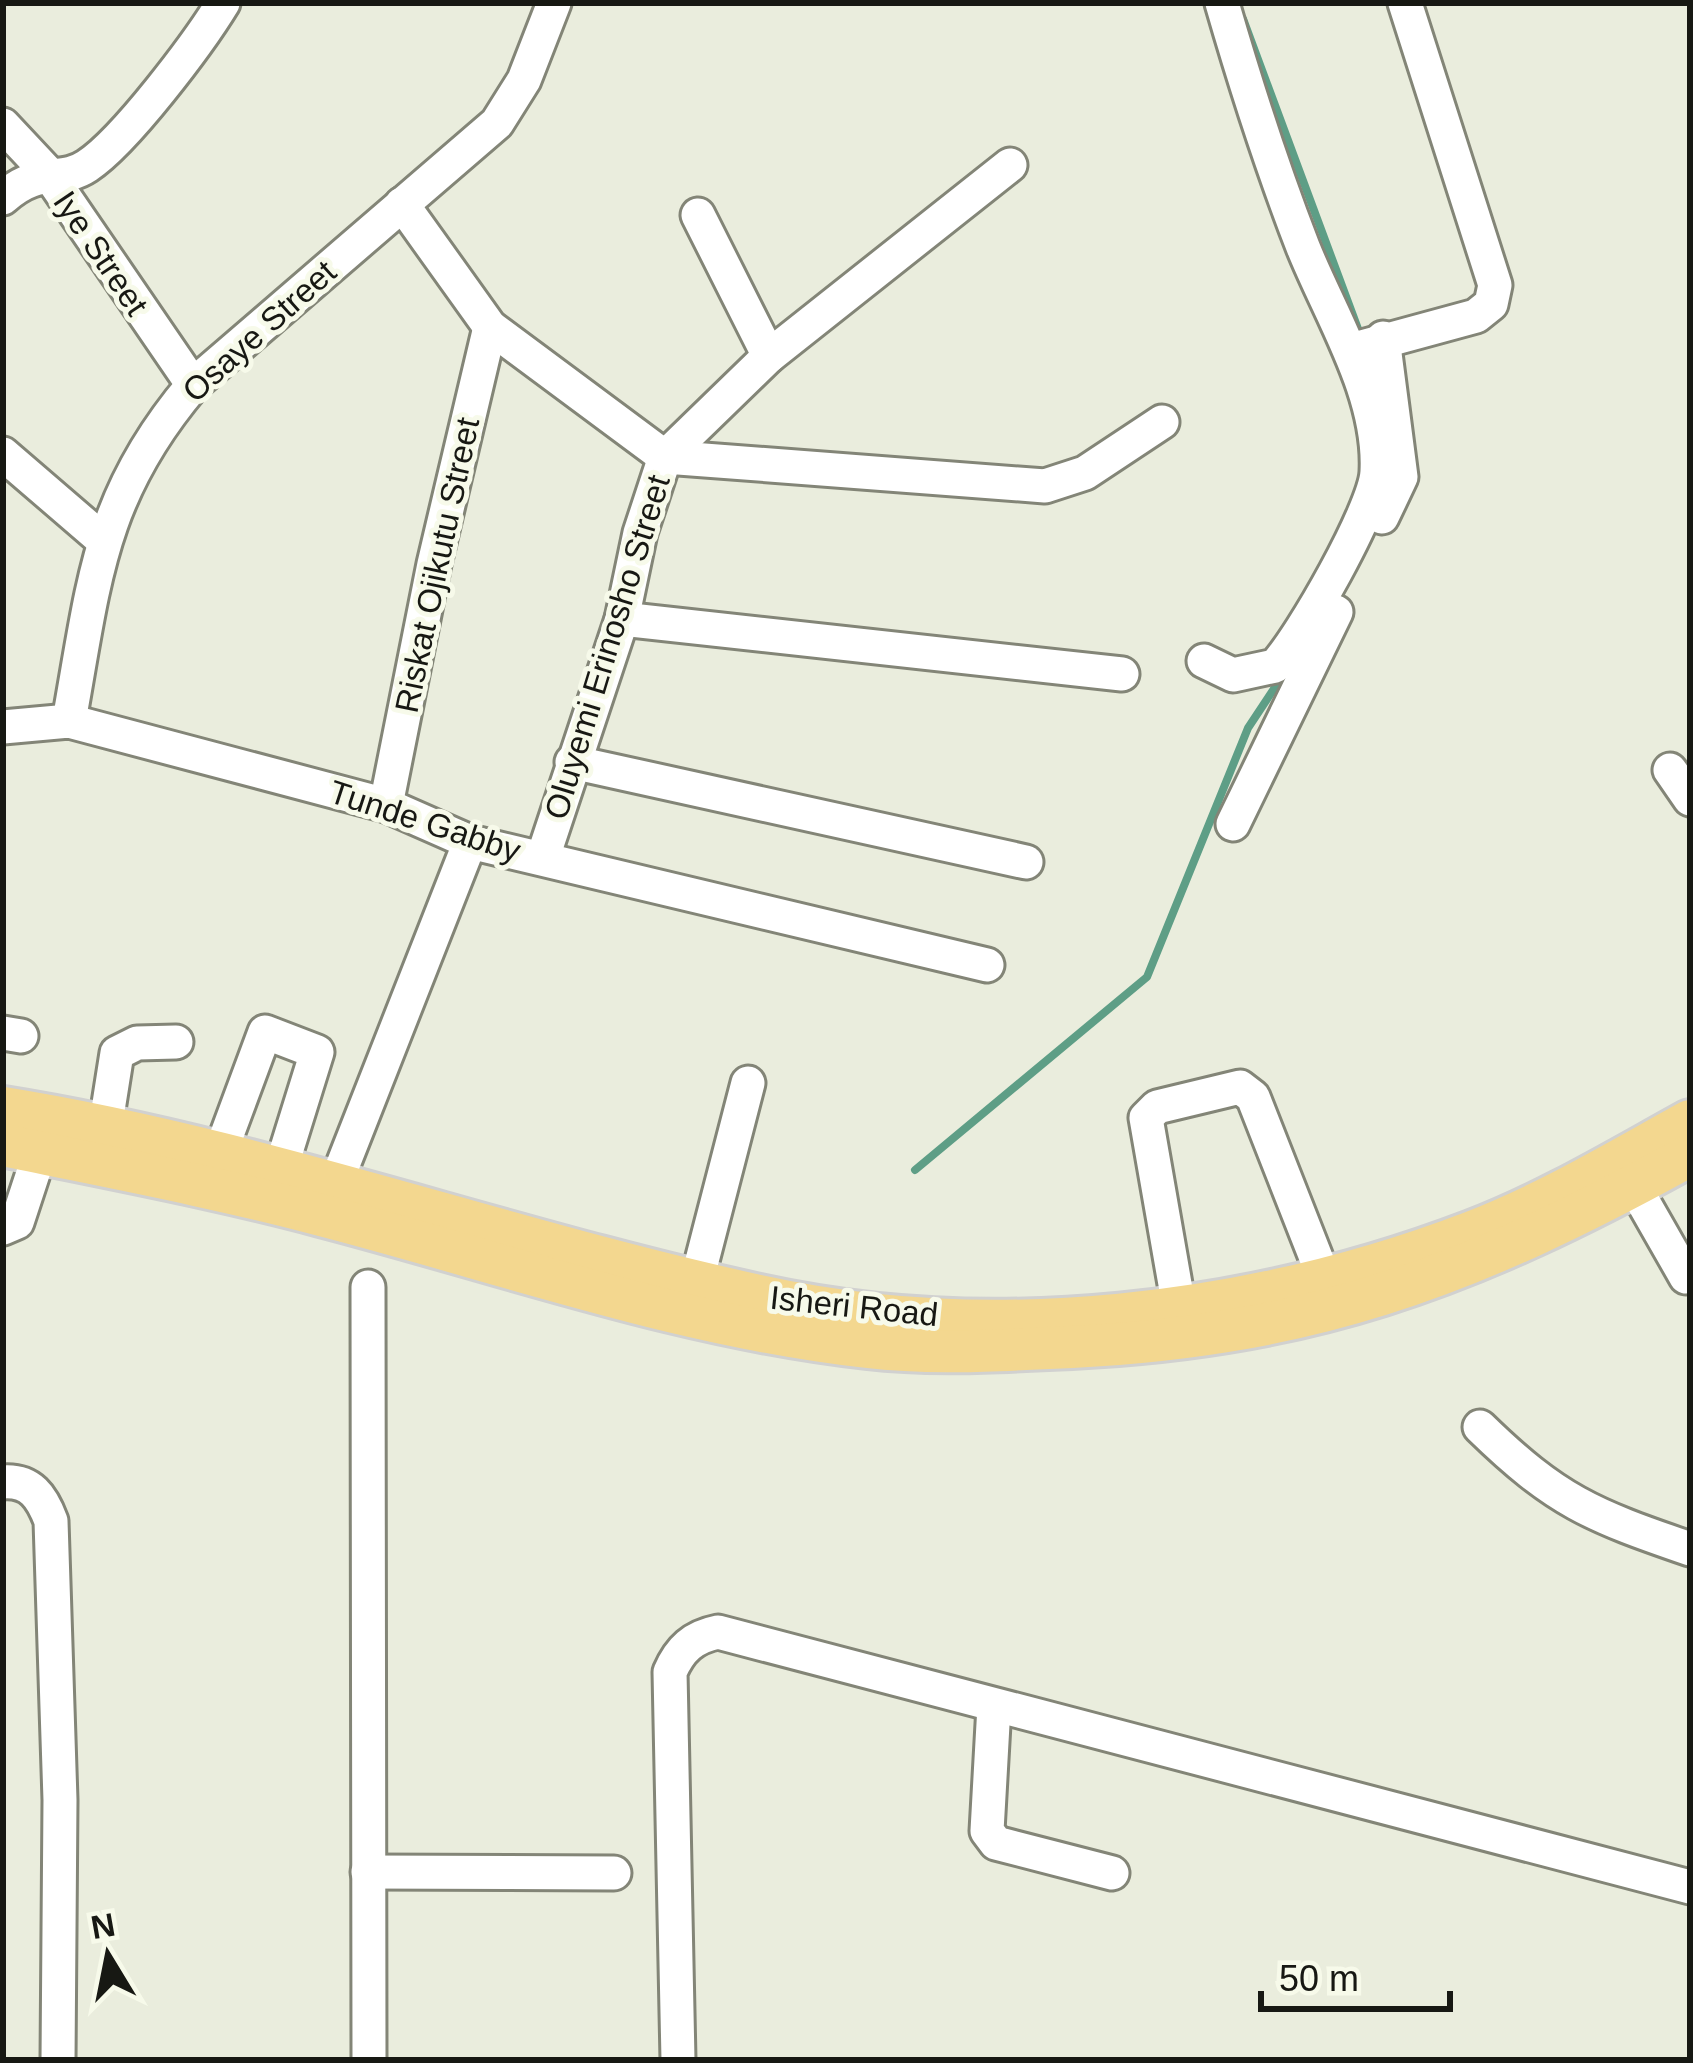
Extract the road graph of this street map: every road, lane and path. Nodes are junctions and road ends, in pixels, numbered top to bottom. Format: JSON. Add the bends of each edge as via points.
{"nodes":[{"id":1,"x":223,"y":3,"type":"edge"},
{"id":2,"x":554,"y":3,"type":"edge"},
{"id":3,"x":1222,"y":3,"type":"edge"},
{"id":4,"x":1405,"y":3,"type":"edge"},
{"id":5,"x":3,"y":125,"type":"edge"},
{"id":6,"x":1010,"y":165,"type":"dead end"},
{"id":7,"x":48,"y":173,"type":"junction"},
{"id":8,"x":3,"y":198,"type":"edge"},
{"id":9,"x":402,"y":204,"type":"junction"},
{"id":10,"x":698,"y":215,"type":"dead end"},
{"id":11,"x":490,"y":326,"type":"junction"},
{"id":12,"x":1366,"y":346,"type":"junction"},
{"id":13,"x":769,"y":356,"type":"junction"},
{"id":14,"x":193,"y":385,"type":"junction"},
{"id":15,"x":1162,"y":422,"type":"dead end"},
{"id":16,"x":3,"y":454,"type":"edge"},
{"id":17,"x":665,"y":457,"type":"junction"},
{"id":18,"x":104,"y":542,"type":"junction"},
{"id":19,"x":622,"y":619,"type":"junction"},
{"id":20,"x":1204,"y":661,"type":"dead end"},
{"id":21,"x":1122,"y":674,"type":"dead end"},
{"id":22,"x":69,"y":721,"type":"junction"},
{"id":23,"x":4,"y":726,"type":"edge"},
{"id":24,"x":572,"y":762,"type":"junction"},
{"id":25,"x":1670,"y":770,"type":"dead end"},
{"id":26,"x":1690,"y":799,"type":"edge"},
{"id":27,"x":386,"y":805,"type":"junction"},
{"id":28,"x":1233,"y":824,"type":"dead end"},
{"id":29,"x":470,"y":842,"type":"junction"},
{"id":30,"x":543,"y":857,"type":"junction"},
{"id":31,"x":1026,"y":862,"type":"dead end"},
{"id":32,"x":987,"y":965,"type":"dead end"},
{"id":33,"x":176,"y":1042,"type":"dead end"},
{"id":34,"x":748,"y":1083,"type":"dead end"},
{"id":35,"x":3,"y":1108,"type":"edge"},
{"id":36,"x":1690,"y":1121,"type":"edge"},
{"id":37,"x":105,"y":1129,"type":"junction"},
{"id":38,"x":1690,"y":1155,"type":"edge"},
{"id":39,"x":219,"y":1156,"type":"junction"},
{"id":40,"x":19,"y":1165,"type":"edge"},
{"id":41,"x":280,"y":1171,"type":"junction"},
{"id":42,"x":335,"y":1185,"type":"junction"},
{"id":43,"x":1634,"y":1186,"type":"junction"},
{"id":44,"x":3,"y":1228,"type":"edge"},
{"id":45,"x":1686,"y":1277,"type":"dead end"},
{"id":46,"x":1324,"y":1278,"type":"junction"},
{"id":47,"x":697,"y":1280,"type":"junction"},
{"id":48,"x":368,"y":1287,"type":"dead end"},
{"id":49,"x":1179,"y":1307,"type":"junction"},
{"id":50,"x":1480,"y":1427,"type":"dead end"},
{"id":51,"x":3,"y":1482,"type":"edge"},
{"id":52,"x":1690,"y":1549,"type":"edge"},
{"id":53,"x":994,"y":1706,"type":"junction"},
{"id":54,"x":368,"y":1872,"type":"junction"},
{"id":55,"x":614,"y":1873,"type":"dead end"},
{"id":56,"x":1112,"y":1874,"type":"dead end"},
{"id":57,"x":1690,"y":1887,"type":"edge"},
{"id":58,"x":58,"y":2060,"type":"edge"},
{"id":59,"x":369,"y":2060,"type":"edge"},
{"id":60,"x":678,"y":2060,"type":"edge"}],
"edges":[{"from":1,"to":7,"type":"street","via":[[193,51],[88,166]]},
{"from":2,"to":9,"type":"street","name":"Osaye Street","via":[[497,123]]},
{"from":3,"to":12,"type":"street","via":[[1282,190]]},
{"from":4,"to":12,"type":"street","via":[[1496,285],[1491,304],[1476,316]]},
{"from":5,"to":7,"type":"street","name":"Iye Street"},
{"from":6,"to":13,"type":"street","name":"Oluyemi Erinosho Street"},
{"from":7,"to":8,"type":"street"},
{"from":7,"to":14,"type":"street","name":"Iye Street"},
{"from":9,"to":11,"type":"street"},
{"from":9,"to":14,"type":"street","name":"Osaye Street"},
{"from":10,"to":13,"type":"street"},
{"from":11,"to":17,"type":"street"},
{"from":11,"to":27,"type":"street","name":"Riskat Ojikutu Street"},
{"from":12,"to":20,"type":"street","via":[[1377,478],[1320,601],[1276,666],[1233,675]]},
{"from":12,"to":28,"type":"street","via":[[1401,477]]},
{"from":13,"to":17,"type":"street","name":"Oluyemi Erinosho Street"},
{"from":14,"to":18,"type":"street","name":"Osaye Street","via":[[125,480]]},
{"from":15,"to":17,"type":"street","via":[[1085,473],[1045,486]]},
{"from":16,"to":18,"type":"street"},
{"from":17,"to":19,"type":"street","name":"Oluyemi Erinosho Street"},
{"from":18,"to":22,"type":"street","name":"Osaye Street"},
{"from":19,"to":21,"type":"street"},
{"from":19,"to":24,"type":"street","name":"Oluyemi Erinosho Street"},
{"from":22,"to":23,"type":"street","name":"Tunde Gabby"},
{"from":22,"to":27,"type":"street","name":"Tunde Gabby"},
{"from":24,"to":30,"type":"street","name":"Oluyemi Erinosho Street"},
{"from":24,"to":31,"type":"street"},
{"from":25,"to":26,"type":"street"},
{"from":27,"to":29,"type":"street","name":"Tunde Gabby"},
{"from":29,"to":30,"type":"street","name":"Tunde Gabby"},
{"from":29,"to":42,"type":"street"},
{"from":30,"to":32,"type":"street","name":"Tunde Gabby"},
{"from":33,"to":37,"type":"street","via":[[137,1042],[117,1053]]},
{"from":34,"to":47,"type":"street"},
{"from":35,"to":37,"type":"main road","name":"Isheri Road"},
{"from":36,"to":46,"type":"main road","name":"Isheri Road","via":[[1474,1231]]},
{"from":37,"to":39,"type":"main road","name":"Isheri Road"},
{"from":38,"to":43,"type":"main road","name":"Isheri Road"},
{"from":39,"to":41,"type":"main road","name":"Isheri Road"},
{"from":39,"to":41,"type":"street","via":[[265,1032],[316,1052]]},
{"from":40,"to":43,"type":"main road","name":"Isheri Road","via":[[325,1215],[595,1294],[754,1329],[868,1348],[981,1351],[1152,1342],[1327,1313],[1488,1259]]},
{"from":40,"to":44,"type":"street","via":[[17,1222]]},
{"from":41,"to":42,"type":"main road","name":"Isheri Road"},
{"from":42,"to":47,"type":"main road","name":"Isheri Road"},
{"from":43,"to":45,"type":"street"},
{"from":46,"to":49,"type":"main road","name":"Isheri Road"},
{"from":46,"to":49,"type":"street","via":[[1253,1097],[1240,1087],[1157,1107],[1146,1118]]},
{"from":47,"to":49,"type":"main road","name":"Isheri Road","via":[[874,1313],[1077,1316]]},
{"from":48,"to":54,"type":"street"},
{"from":50,"to":52,"type":"street","via":[[1533,1479],[1589,1514]]},
{"from":51,"to":58,"type":"street","via":[[18,1481],[41,1496],[51,1521]]},
{"from":53,"to":56,"type":"street","via":[[987,1831],[996,1843]]},
{"from":53,"to":57,"type":"street"},
{"from":53,"to":60,"type":"street","via":[[718,1632],[680,1652],[670,1672]]},
{"from":54,"to":55,"type":"street"},
{"from":54,"to":59,"type":"street"}]}
